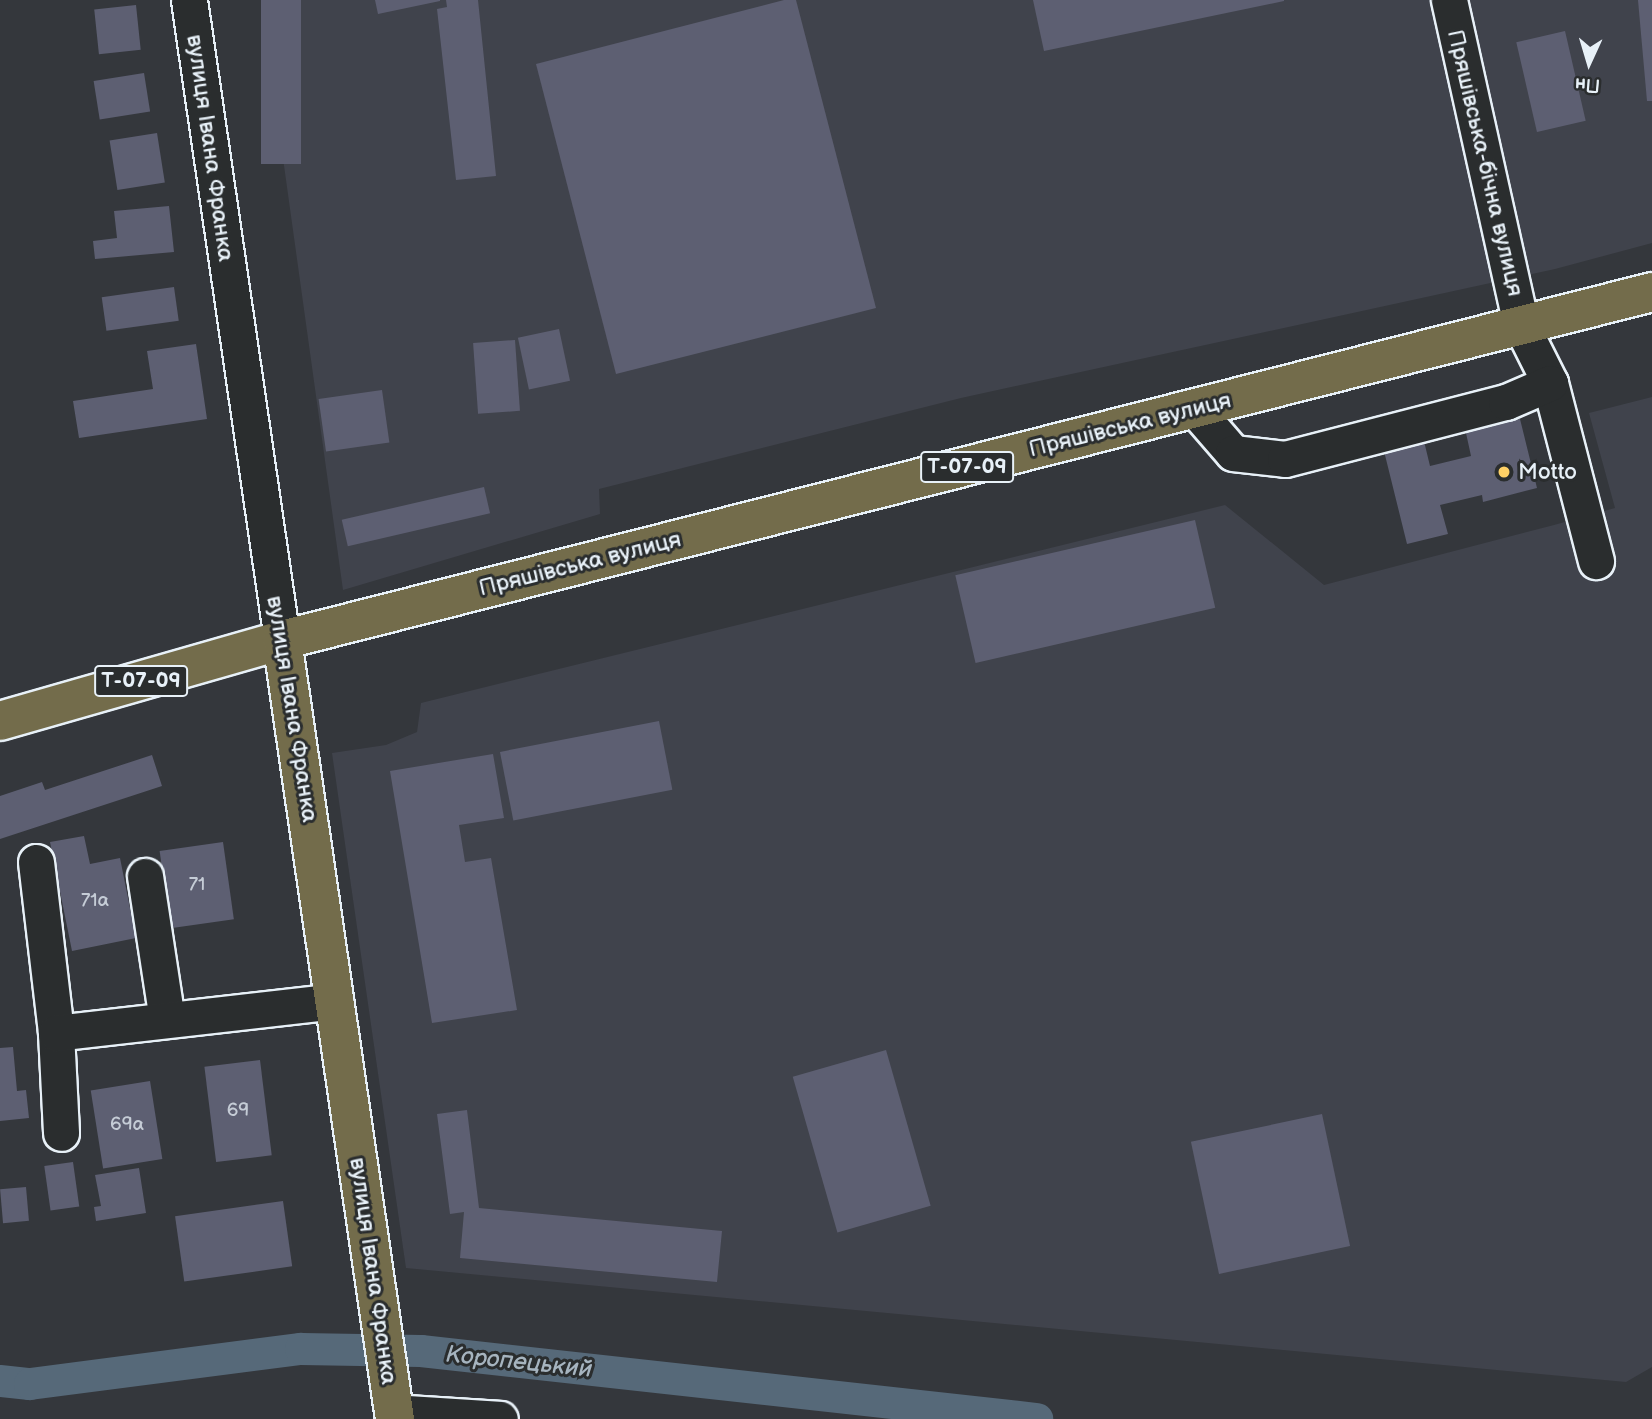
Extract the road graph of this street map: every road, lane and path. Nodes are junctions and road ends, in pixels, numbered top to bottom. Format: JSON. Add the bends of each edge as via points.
{"nodes":[{"id":1,"x":188,"y":0,"type":"edge"},
{"id":2,"x":1449,"y":0,"type":"edge"},
{"id":3,"x":1652,"y":292,"type":"edge"},
{"id":4,"x":1521,"y":325,"type":"junction"},
{"id":5,"x":1550,"y":383,"type":"junction"},
{"id":6,"x":1195,"y":409,"type":"junction"},
{"id":7,"x":1597,"y":561,"type":"dead end"},
{"id":8,"x":282,"y":640,"type":"junction"},
{"id":9,"x":0,"y":721,"type":"edge"},
{"id":10,"x":36,"y":862,"type":"dead end"},
{"id":11,"x":145,"y":876,"type":"dead end"},
{"id":12,"x":335,"y":1001,"type":"junction"},
{"id":13,"x":167,"y":1019,"type":"junction"},
{"id":14,"x":56,"y":1033,"type":"junction"},
{"id":15,"x":61,"y":1133,"type":"dead end"},
{"id":16,"x":393,"y":1406,"type":"edge"},
{"id":17,"x":500,"y":1419,"type":"edge"}],
"edges":[{"from":1,"to":8,"type":"street","name":"вулиця Івана Франка"},
{"from":2,"to":4,"type":"street","name":"Пряшівська-бічна вулиця"},
{"from":3,"to":4,"type":"main road","name":"Пряшівська вулиця","number":"Т-07-09"},
{"from":4,"to":5,"type":"street","name":"Пряшівська-бічна вулиця"},
{"from":4,"to":6,"type":"main road","name":"Пряшівська вулиця","number":"Т-07-09"},
{"from":5,"to":6,"type":"street","via":[[1506,402],[1285,459],[1233,453]]},
{"from":5,"to":7,"type":"street","name":"Пряшівська-бічна вулиця"},
{"from":6,"to":8,"type":"main road","name":"Пряшівська вулиця","number":"Т-07-09"},
{"from":8,"to":9,"type":"main road","number":"Т-07-09"},
{"from":8,"to":12,"type":"main road","name":"вулиця Івана Франка"},
{"from":10,"to":14,"type":"street"},
{"from":11,"to":13,"type":"street"},
{"from":12,"to":13,"type":"street"},
{"from":12,"to":16,"type":"main road","name":"вулиця Івана Франка"},
{"from":13,"to":14,"type":"street"},
{"from":14,"to":15,"type":"street"},
{"from":16,"to":17,"type":"street"}]}
